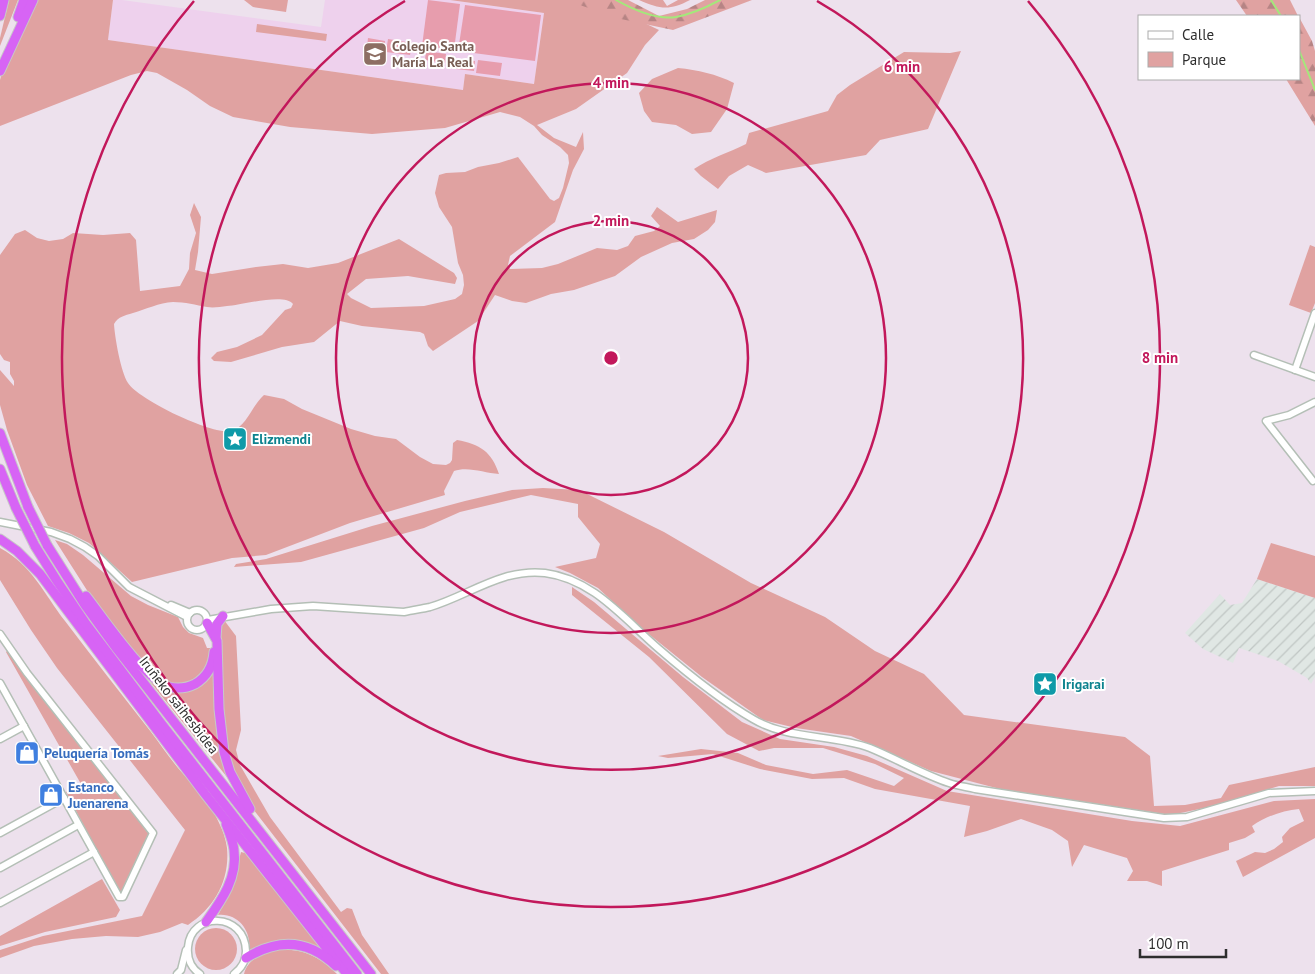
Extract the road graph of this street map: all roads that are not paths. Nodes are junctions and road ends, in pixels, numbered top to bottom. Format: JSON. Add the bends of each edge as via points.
{"nodes":[{"id":1,"x":4,"y":0,"type":"edge"},
{"id":2,"x":24,"y":0,"type":"edge"},
{"id":3,"x":32,"y":0,"type":"edge"},
{"id":4,"x":0,"y":16,"type":"edge"},
{"id":5,"x":0,"y":58,"type":"edge"},
{"id":6,"x":0,"y":71,"type":"edge"},
{"id":7,"x":1315,"y":313,"type":"edge"},
{"id":8,"x":1314,"y":320,"type":"edge"},
{"id":9,"x":1254,"y":355,"type":"dead end"},
{"id":10,"x":1296,"y":370,"type":"junction"},
{"id":11,"x":1315,"y":377,"type":"edge"},
{"id":12,"x":1315,"y":402,"type":"edge"},
{"id":13,"x":0,"y":433,"type":"edge"},
{"id":14,"x":0,"y":469,"type":"edge"},
{"id":15,"x":1314,"y":481,"type":"dead end"},
{"id":16,"x":0,"y":522,"type":"edge"},
{"id":17,"x":0,"y":539,"type":"edge"},
{"id":18,"x":42,"y":557,"type":"junction"},
{"id":19,"x":56,"y":558,"type":"junction"},
{"id":20,"x":54,"y":594,"type":"junction"},
{"id":21,"x":242,"y":613,"type":"junction"},
{"id":22,"x":189,"y":615,"type":"junction"},
{"id":23,"x":224,"y":616,"type":"junction"},
{"id":24,"x":206,"y":621,"type":"junction"},
{"id":25,"x":0,"y":634,"type":"edge"},
{"id":26,"x":216,"y":639,"type":"junction"},
{"id":27,"x":0,"y":683,"type":"edge"},
{"id":28,"x":24,"y":726,"type":"junction"},
{"id":29,"x":0,"y":739,"type":"edge"},
{"id":30,"x":1315,"y":790,"type":"edge"},
{"id":31,"x":64,"y":798,"type":"junction"},
{"id":32,"x":224,"y":818,"type":"junction"},
{"id":33,"x":78,"y":825,"type":"junction"},
{"id":34,"x":0,"y":833,"type":"edge"},
{"id":35,"x":94,"y":852,"type":"junction"},
{"id":36,"x":0,"y":868,"type":"edge"},
{"id":37,"x":298,"y":880,"type":"junction"},
{"id":38,"x":0,"y":903,"type":"edge"},
{"id":39,"x":206,"y":922,"type":"junction"},
{"id":40,"x":188,"y":944,"type":"junction"},
{"id":41,"x":246,"y":958,"type":"junction"},
{"id":42,"x":238,"y":973,"type":"edge"},
{"id":43,"x":177,"y":974,"type":"edge"},
{"id":44,"x":200,"y":974,"type":"edge"},
{"id":45,"x":343,"y":974,"type":"edge"},
{"id":46,"x":347,"y":974,"type":"edge"},
{"id":47,"x":357,"y":974,"type":"edge"},
{"id":48,"x":371,"y":974,"type":"edge"}],
"edges":[{"from":1,"to":4,"type":"highway"},
{"from":2,"to":5,"type":"highway"},
{"from":3,"to":6,"type":"highway"},
{"from":7,"to":8,"type":"street"},
{"from":8,"to":10,"type":"street"},
{"from":9,"to":10,"type":"street"},
{"from":10,"to":11,"type":"street"},
{"from":12,"to":15,"type":"street","via":[[1289,416],[1266,422]]},
{"from":13,"to":19,"type":"highway","name":"Iruñeko saihesbidea","bridge":true,"via":[[28,507]]},
{"from":14,"to":18,"type":"highway","name":"Iruñeko saihesbidea","bridge":true},
{"from":16,"to":22,"type":"street","via":[[70,539],[98,556],[129,587]]},
{"from":17,"to":20,"type":"highway","via":[[29,562]]},
{"from":18,"to":20,"type":"highway"},
{"from":18,"to":47,"type":"highway","name":"Iruñeko saihesbidea","via":[[86,624],[160,722]]},
{"from":19,"to":24,"type":"highway","via":[[139,662],[168,686],[189,687],[203,679],[211,667],[214,645]]},
{"from":19,"to":37,"type":"highway","name":"Iruñeko saihesbidea","via":[[118,649]]},
{"from":20,"to":32,"type":"highway"},
{"from":21,"to":23,"type":"street"},
{"from":21,"to":24,"type":"street"},
{"from":21,"to":30,"type":"street","via":[[313,606],[404,612],[431,607],[499,578],[521,573],[544,573],[570,579],[592,590],[710,690],[755,721],[793,733],[869,748],[951,784],[1164,818],[1186,817],[1269,794]]},
{"from":22,"to":24,"type":"street","via":[[199,610]]},
{"from":22,"to":24,"type":"street","via":[[188,625],[196,630]]},
{"from":23,"to":24,"type":"street"},
{"from":23,"to":26,"type":"highway","via":[[217,624]]},
{"from":24,"to":26,"type":"highway"},
{"from":25,"to":35,"type":"street","via":[[153,834],[123,897],[118,897]]},
{"from":26,"to":37,"type":"highway","via":[[221,731],[230,772],[248,806],[284,854]]},
{"from":27,"to":28,"type":"street"},
{"from":28,"to":29,"type":"street"},
{"from":28,"to":31,"type":"street"},
{"from":31,"to":33,"type":"street"},
{"from":31,"to":34,"type":"street"},
{"from":32,"to":39,"type":"highway","via":[[234,851],[232,875],[224,895]]},
{"from":32,"to":46,"type":"highway"},
{"from":33,"to":35,"type":"street"},
{"from":33,"to":36,"type":"street"},
{"from":35,"to":38,"type":"street"},
{"from":37,"to":48,"type":"highway","name":"Iruñeko saihesbidea"},
{"from":39,"to":40,"type":"street","via":[[198,927]]},
{"from":39,"to":41,"type":"street","via":[[216,920],[234,926],[246,942]]},
{"from":40,"to":43,"type":"street"},
{"from":40,"to":44,"type":"street","via":[[191,964]]},
{"from":41,"to":42,"type":"street"},
{"from":41,"to":45,"type":"highway","via":[[270,946],[300,945],[329,960]]}]}
